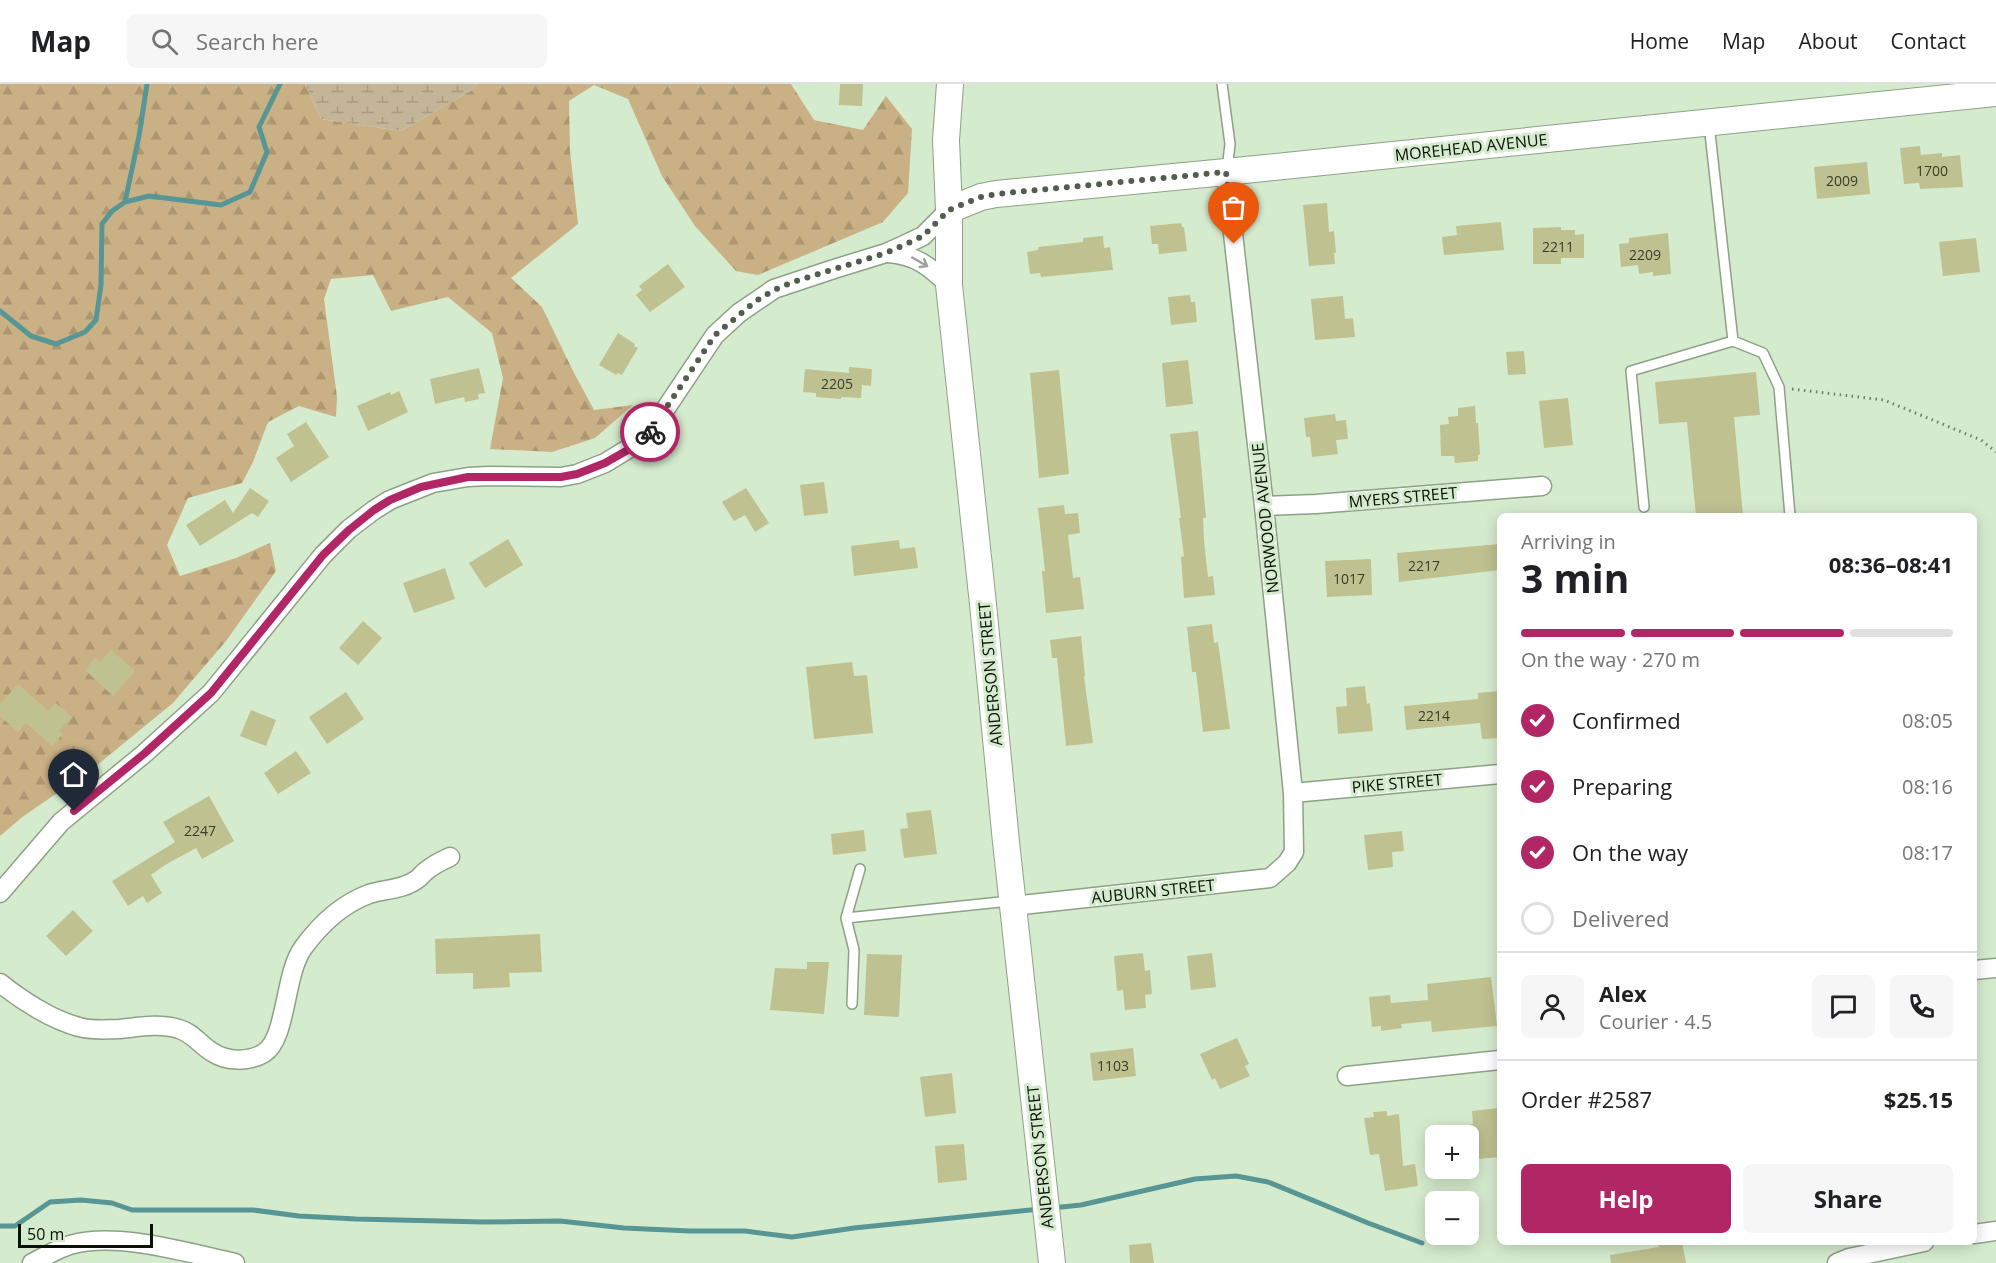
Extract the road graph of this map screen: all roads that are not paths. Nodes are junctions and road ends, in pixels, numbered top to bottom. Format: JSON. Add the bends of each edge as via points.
{"nodes":[{"id":1,"x":950,"y":84,"type":"edge"},
{"id":2,"x":1222,"y":84,"type":"edge"},
{"id":3,"x":1996,"y":93,"type":"edge"},
{"id":4,"x":1708,"y":122,"type":"junction"},
{"id":5,"x":1226,"y":172,"type":"junction"},
{"id":6,"x":949,"y":210,"type":"junction"},
{"id":7,"x":886,"y":253,"type":"junction"},
{"id":8,"x":949,"y":285,"type":"junction"},
{"id":9,"x":1732,"y":341,"type":"junction"},
{"id":10,"x":1542,"y":486,"type":"dead end"},
{"id":11,"x":1264,"y":506,"type":"junction"},
{"id":12,"x":1644,"y":507,"type":"dead end"},
{"id":13,"x":1790,"y":513,"type":"edge"},
{"id":14,"x":1497,"y":774,"type":"edge"},
{"id":15,"x":1293,"y":793,"type":"junction"},
{"id":16,"x":450,"y":857,"type":"dead end"},
{"id":17,"x":1287,"y":863,"type":"joint"},
{"id":18,"x":860,"y":869,"type":"dead end"},
{"id":19,"x":0,"y":893,"type":"edge"},
{"id":20,"x":1012,"y":904,"type":"junction"},
{"id":21,"x":846,"y":918,"type":"junction"},
{"id":22,"x":1996,"y":968,"type":"edge"},
{"id":23,"x":1977,"y":970,"type":"edge"},
{"id":24,"x":0,"y":983,"type":"edge"},
{"id":25,"x":852,"y":1004,"type":"dead end"},
{"id":26,"x":1497,"y":1060,"type":"edge"},
{"id":27,"x":1347,"y":1076,"type":"dead end"},
{"id":28,"x":1996,"y":1231,"type":"edge"},
{"id":29,"x":1977,"y":1234,"type":"edge"},
{"id":30,"x":1910,"y":1245,"type":"edge"},
{"id":31,"x":32,"y":1263,"type":"edge"},
{"id":32,"x":234,"y":1263,"type":"edge"},
{"id":33,"x":1052,"y":1263,"type":"edge"},
{"id":34,"x":1837,"y":1263,"type":"edge"}],
"edges":[{"from":1,"to":6,"type":"street","name":"ANDERSON STREET","via":[[946,140]]},
{"from":2,"to":5,"type":"lane","via":[[1230,144]]},
{"from":3,"to":4,"type":"street","name":"MOREHEAD AVENUE"},
{"from":4,"to":5,"type":"street","name":"MOREHEAD AVENUE"},
{"from":4,"to":9,"type":"lane"},
{"from":5,"to":6,"type":"street","name":"MOREHEAD AVENUE","via":[[996,194]]},
{"from":5,"to":11,"type":"street","name":"NORWOOD AVENUE"},
{"from":6,"to":7,"type":"street","via":[[923,236]]},
{"from":6,"to":8,"type":"street","name":"ANDERSON STREET"},
{"from":7,"to":8,"type":"street","one_way":true,"via":[[917,259]]},
{"from":7,"to":19,"type":"street","via":[[774,290],[739,313],[715,335],[646,438],[605,463],[561,477],[488,476],[434,483],[374,510],[323,555],[211,693],[61,822]]},
{"from":8,"to":20,"type":"street","name":"ANDERSON STREET"},
{"from":9,"to":12,"type":"lane","via":[[1631,372]]},
{"from":9,"to":13,"type":"lane","via":[[1763,353],[1779,387]]},
{"from":10,"to":11,"type":"street","name":"MYERS STREET"},
{"from":11,"to":15,"type":"street","name":"NORWOOD AVENUE"},
{"from":14,"to":15,"type":"street","name":"PIKE STREET"},
{"from":15,"to":17,"type":"street","name":"NORWOOD AVENUE","via":[[1294,852]]},
{"from":16,"to":24,"type":"street","via":[[416,881],[368,895],[330,918],[296,960],[273,1046],[249,1058],[237,1060],[212,1053],[178,1029],[79,1027],[17,997]]},
{"from":17,"to":20,"type":"street","name":"AUBURN STREET","via":[[1270,878]]},
{"from":18,"to":21,"type":"lane"},
{"from":20,"to":21,"type":"lane"},
{"from":20,"to":33,"type":"street","name":"ANDERSON STREET"},
{"from":21,"to":25,"type":"lane","via":[[854,950]]},
{"from":22,"to":23,"type":"street"},
{"from":26,"to":27,"type":"street"},
{"from":28,"to":29,"type":"street"},
{"from":30,"to":34,"type":"street"},
{"from":31,"to":32,"type":"street","via":[[70,1245],[125,1241]]}]}
